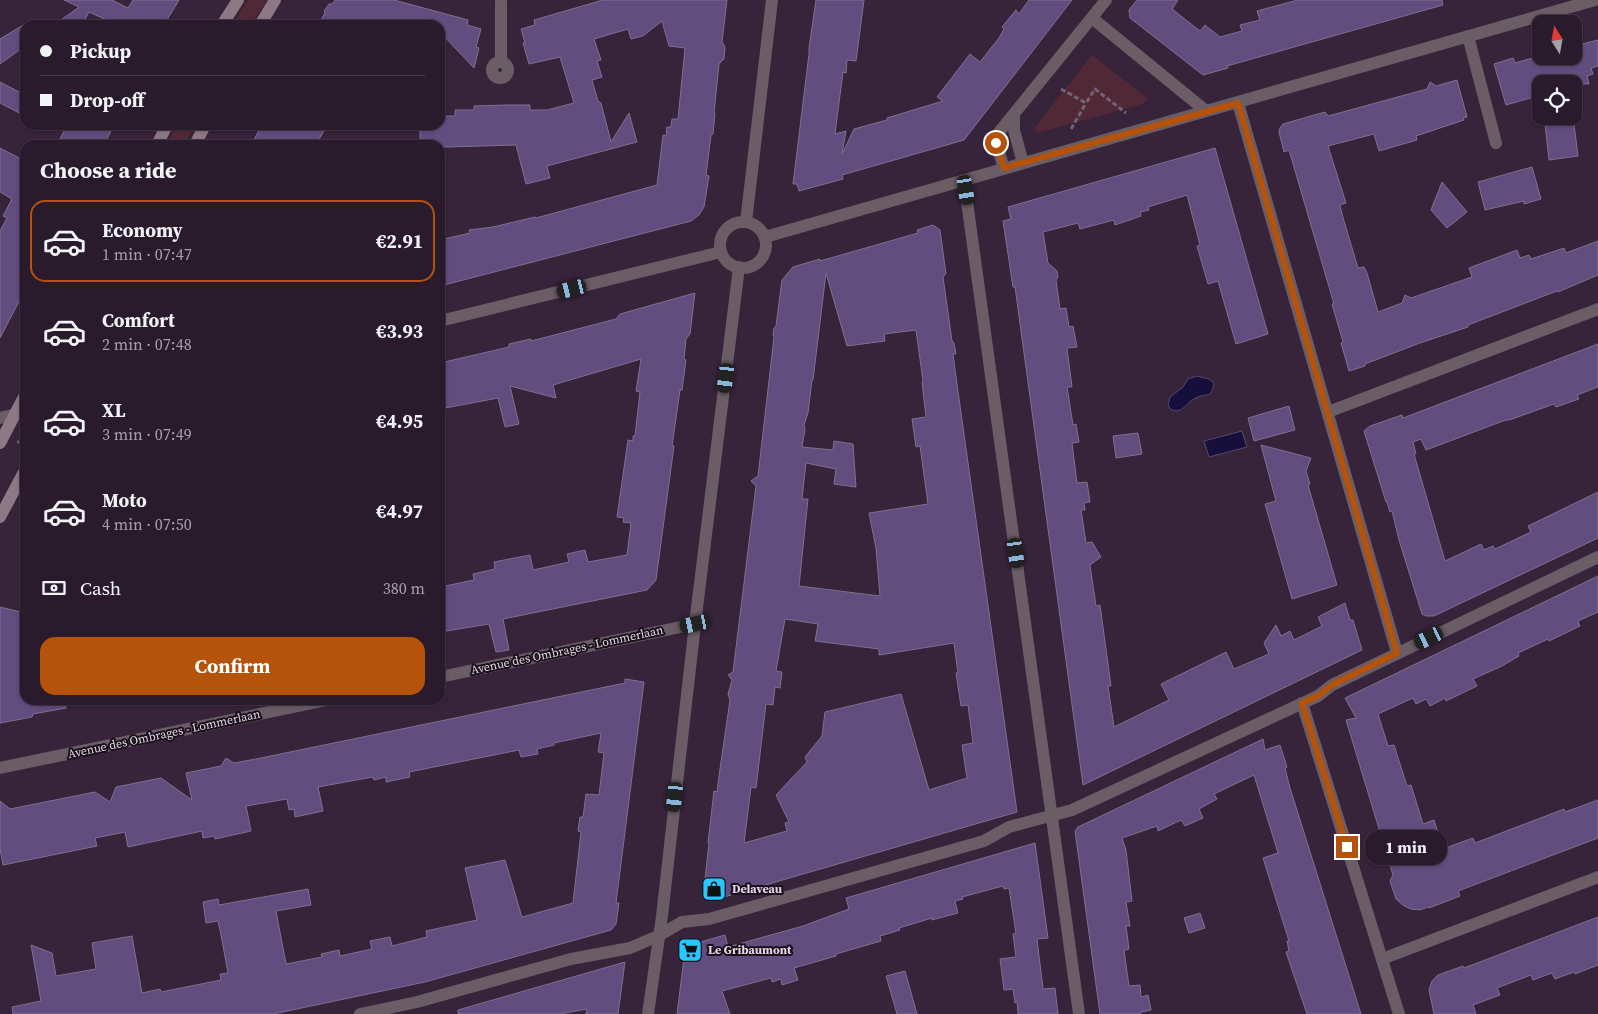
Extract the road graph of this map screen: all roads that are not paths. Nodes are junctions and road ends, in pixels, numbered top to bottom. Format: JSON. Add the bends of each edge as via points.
{"nodes":[{"id":1,"x":238,"y":0,"type":"edge"},
{"id":2,"x":275,"y":0,"type":"edge"},
{"id":3,"x":501,"y":0,"type":"edge"},
{"id":4,"x":772,"y":0,"type":"edge"},
{"id":5,"x":1106,"y":0,"type":"edge"},
{"id":6,"x":1595,"y":0,"type":"edge"},
{"id":7,"x":1092,"y":18,"type":"junction"},
{"id":8,"x":225,"y":20,"type":"edge"},
{"id":9,"x":263,"y":20,"type":"edge"},
{"id":10,"x":1468,"y":36,"type":"junction"},
{"id":11,"x":501,"y":62,"type":"dead end"},
{"id":12,"x":1238,"y":103,"type":"junction"},
{"id":13,"x":1206,"y":111,"type":"junction"},
{"id":14,"x":1014,"y":115,"type":"junction"},
{"id":15,"x":1496,"y":143,"type":"dead end"},
{"id":16,"x":1023,"y":163,"type":"junction"},
{"id":17,"x":1004,"y":168,"type":"junction"},
{"id":18,"x":964,"y":180,"type":"junction"},
{"id":19,"x":746,"y":222,"type":"junction"},
{"id":20,"x":765,"y":237,"type":"junction"},
{"id":21,"x":721,"y":252,"type":"junction"},
{"id":22,"x":740,"y":267,"type":"junction"},
{"id":23,"x":1598,"y":309,"type":"edge"},
{"id":24,"x":445,"y":320,"type":"edge"},
{"id":25,"x":1328,"y":412,"type":"junction"},
{"id":26,"x":20,"y":413,"type":"edge"},
{"id":27,"x":0,"y":418,"type":"edge"},
{"id":28,"x":0,"y":442,"type":"edge"},
{"id":29,"x":20,"y":479,"type":"edge"},
{"id":30,"x":0,"y":517,"type":"edge"},
{"id":31,"x":1598,"y":557,"type":"edge"},
{"id":32,"x":695,"y":624,"type":"junction"},
{"id":33,"x":1397,"y":653,"type":"junction"},
{"id":34,"x":445,"y":676,"type":"edge"},
{"id":35,"x":1302,"y":703,"type":"junction"},
{"id":36,"x":303,"y":705,"type":"edge"},
{"id":37,"x":0,"y":768,"type":"edge"},
{"id":38,"x":1052,"y":815,"type":"junction"},
{"id":39,"x":1598,"y":877,"type":"edge"},
{"id":40,"x":658,"y":936,"type":"junction"},
{"id":41,"x":1382,"y":959,"type":"junction"},
{"id":42,"x":360,"y":1014,"type":"edge"},
{"id":43,"x":648,"y":1014,"type":"edge"},
{"id":44,"x":1079,"y":1014,"type":"edge"},
{"id":45,"x":1399,"y":1014,"type":"edge"}],
"edges":[{"from":1,"to":8,"type":"main road"},
{"from":2,"to":9,"type":"main road"},
{"from":3,"to":11,"type":"street"},
{"from":4,"to":19,"type":"street"},
{"from":5,"to":7,"type":"street"},
{"from":6,"to":10,"type":"street"},
{"from":7,"to":13,"type":"street"},
{"from":7,"to":14,"type":"street"},
{"from":10,"to":12,"type":"street"},
{"from":10,"to":15,"type":"street"},
{"from":12,"to":13,"type":"street"},
{"from":12,"to":25,"type":"street"},
{"from":13,"to":16,"type":"street"},
{"from":14,"to":16,"type":"street","via":[[1014,130]]},
{"from":14,"to":17,"type":"street","via":[[1000,131],[996,143]]},
{"from":16,"to":17,"type":"street"},
{"from":17,"to":18,"type":"street"},
{"from":18,"to":20,"type":"street"},
{"from":18,"to":38,"type":"street"},
{"from":19,"to":20,"type":"street","via":[[755,225]]},
{"from":19,"to":21,"type":"street","via":[[731,225],[726,230],[720,243]]},
{"from":20,"to":22,"type":"street","via":[[765,251],[758,262]]},
{"from":21,"to":22,"type":"street","via":[[728,262]]},
{"from":21,"to":24,"type":"street"},
{"from":22,"to":32,"type":"street"},
{"from":23,"to":25,"type":"street"},
{"from":25,"to":33,"type":"street"},
{"from":26,"to":27,"type":"street"},
{"from":26,"to":28,"type":"main road"},
{"from":29,"to":30,"type":"main road"},
{"from":31,"to":33,"type":"street"},
{"from":32,"to":34,"type":"street","name":"Avenue des Ombrages - Lommerlaan"},
{"from":32,"to":40,"type":"street"},
{"from":33,"to":35,"type":"street"},
{"from":35,"to":38,"type":"street","via":[[1072,810]]},
{"from":35,"to":41,"type":"street"},
{"from":36,"to":37,"type":"street","name":"Avenue des Ombrages - Lommerlaan"},
{"from":38,"to":40,"type":"street","via":[[1009,827],[984,841],[709,919],[682,922]]},
{"from":38,"to":44,"type":"street"},
{"from":39,"to":41,"type":"street"},
{"from":40,"to":42,"type":"street","via":[[630,948],[571,959],[417,1002]]},
{"from":40,"to":43,"type":"street"},
{"from":41,"to":45,"type":"street"}]}
